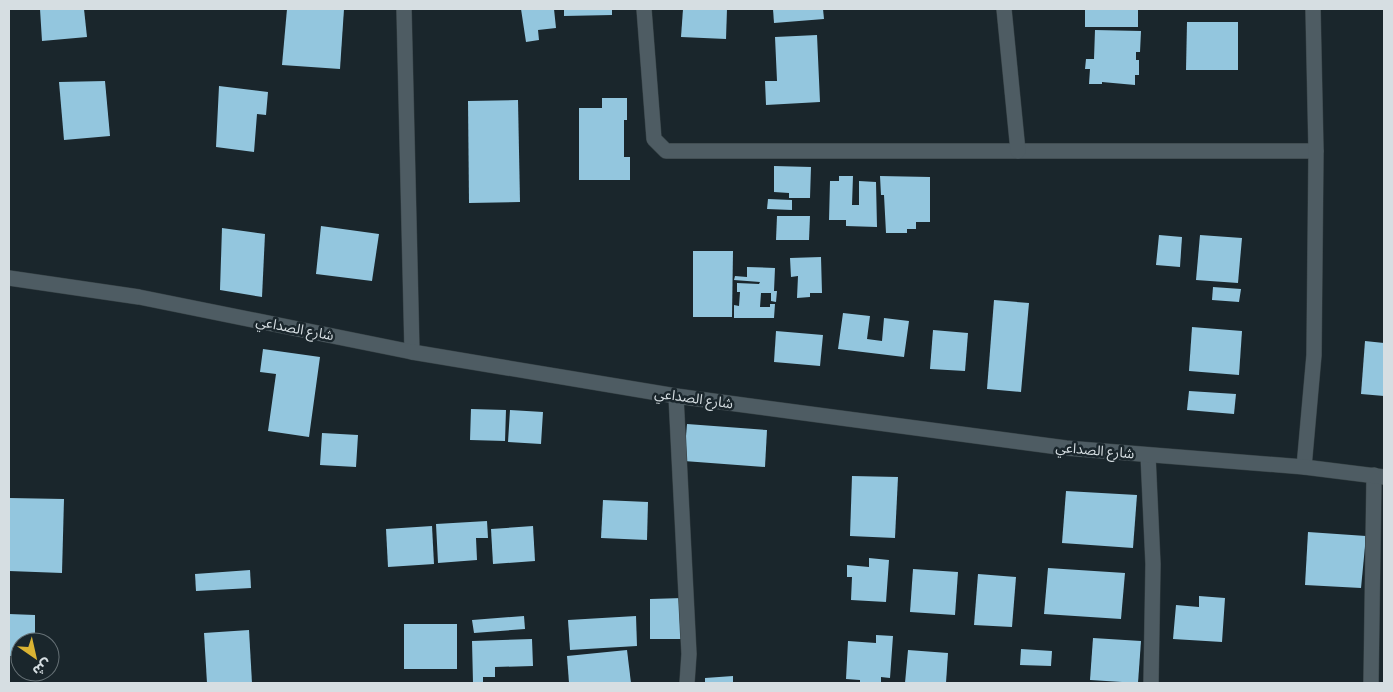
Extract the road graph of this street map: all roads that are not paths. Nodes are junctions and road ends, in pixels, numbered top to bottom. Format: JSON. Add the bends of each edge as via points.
{"nodes":[{"id":1,"x":404,"y":9,"type":"edge"},
{"id":2,"x":644,"y":9,"type":"edge"},
{"id":3,"x":1004,"y":9,"type":"edge"},
{"id":4,"x":1313,"y":9,"type":"edge"},
{"id":5,"x":1018,"y":151,"type":"junction"},
{"id":6,"x":1316,"y":151,"type":"junction"},
{"id":7,"x":9,"y":278,"type":"edge"},
{"id":8,"x":412,"y":352,"type":"junction"},
{"id":9,"x":676,"y":396,"type":"junction"},
{"id":10,"x":1148,"y":455,"type":"junction"},
{"id":11,"x":1304,"y":467,"type":"junction"},
{"id":12,"x":1379,"y":476,"type":"edge"},
{"id":13,"x":687,"y":683,"type":"edge"},
{"id":14,"x":1151,"y":683,"type":"edge"},
{"id":15,"x":1372,"y":683,"type":"edge"}],
"edges":[{"from":1,"to":8,"type":"street"},
{"from":2,"to":5,"type":"street","via":[[654,139],[666,151]]},
{"from":3,"to":5,"type":"street"},
{"from":4,"to":6,"type":"street"},
{"from":5,"to":6,"type":"street"},
{"from":6,"to":11,"type":"street","via":[[1314,355]]},
{"from":7,"to":8,"type":"street","name":"شارع الصداعي","via":[[139,297]]},
{"from":8,"to":9,"type":"street","name":"شارع الصداعي"},
{"from":9,"to":10,"type":"street","name":"شارع الصداعي","via":[[1066,448]]},
{"from":9,"to":13,"type":"street","via":[[689,654]]},
{"from":10,"to":11,"type":"street","name":"شارع الصداعي"},
{"from":10,"to":14,"type":"street","via":[[1153,564]]},
{"from":11,"to":12,"type":"street","name":"شارع الصداعي"},
{"from":12,"to":15,"type":"street"}]}
